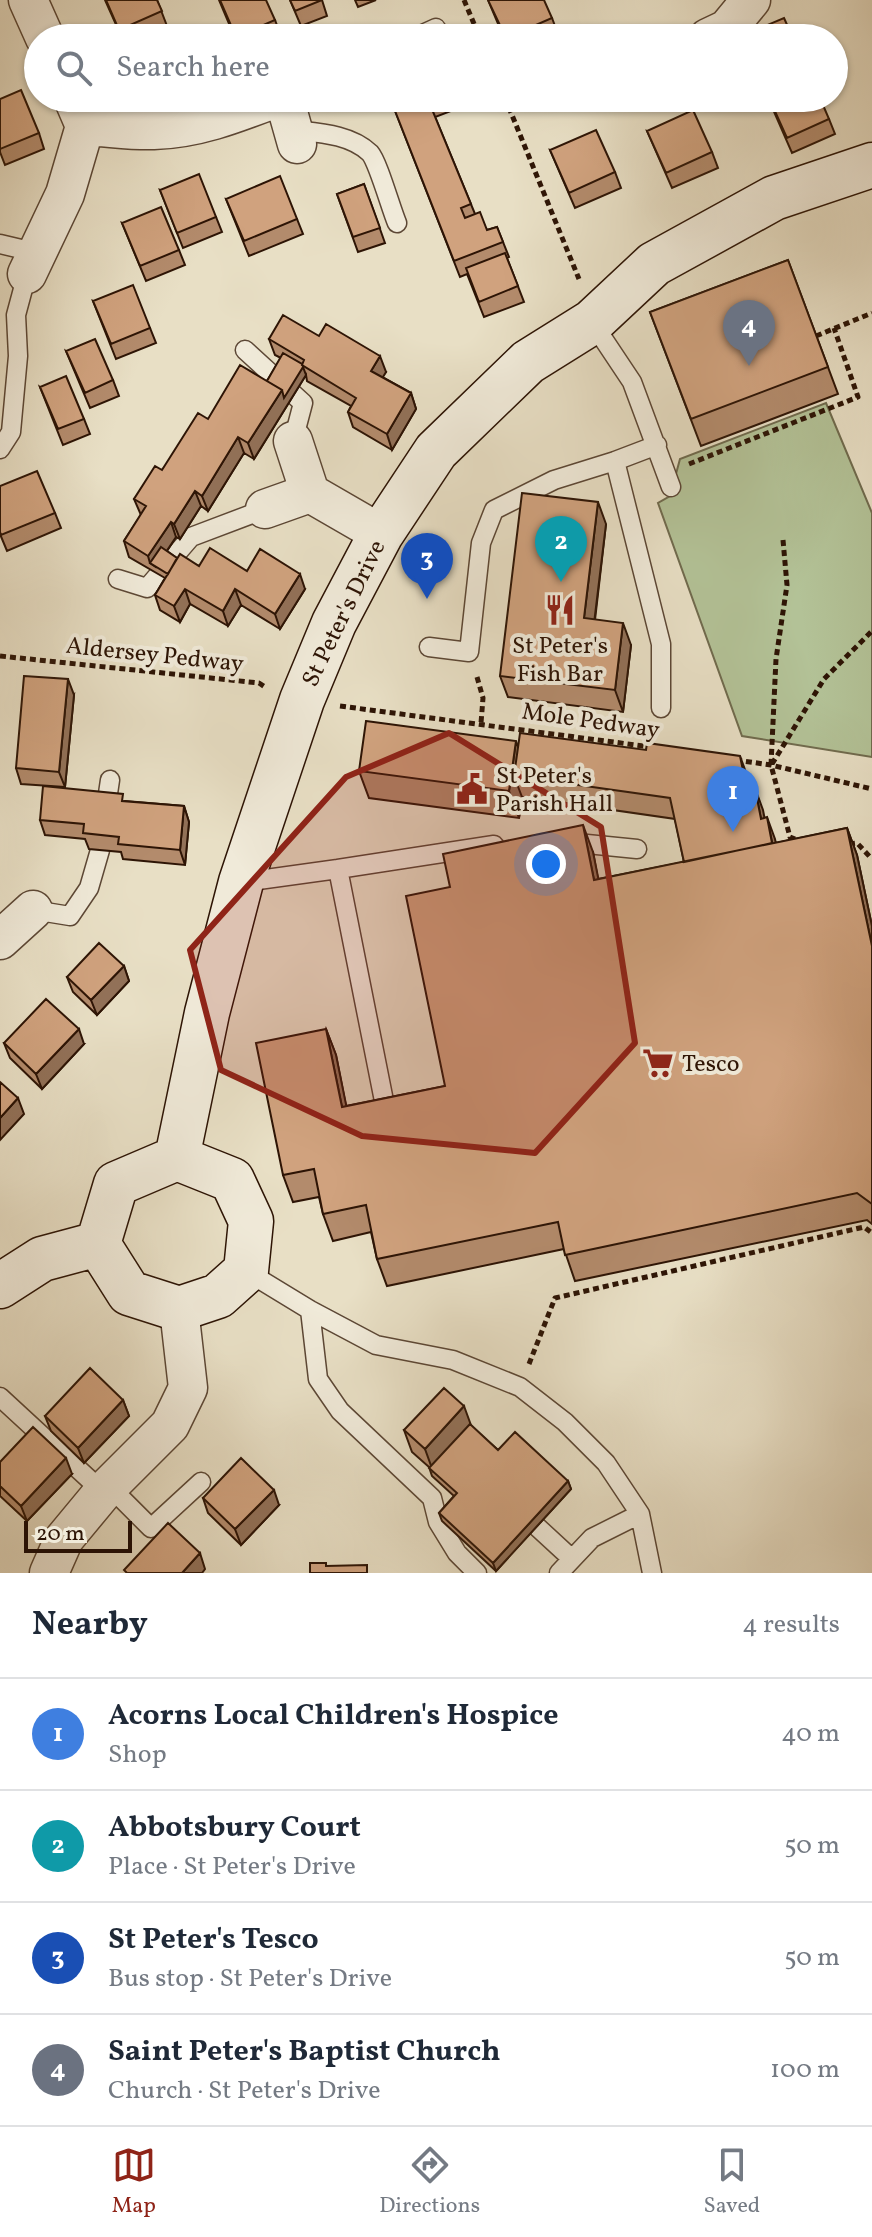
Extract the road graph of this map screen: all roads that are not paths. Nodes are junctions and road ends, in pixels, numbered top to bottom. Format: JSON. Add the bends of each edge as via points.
{"nodes":[{"id":1,"x":28,"y":0,"type":"edge"},
{"id":2,"x":751,"y":0,"type":"edge"},
{"id":3,"x":39,"y":24,"type":"edge"},
{"id":4,"x":731,"y":24,"type":"edge"},
{"id":5,"x":79,"y":112,"type":"edge"},
{"id":6,"x":288,"y":118,"type":"edge"},
{"id":7,"x":872,"y":165,"type":"edge"},
{"id":8,"x":397,"y":223,"type":"dead end"},
{"id":9,"x":0,"y":244,"type":"edge"},
{"id":10,"x":32,"y":264,"type":"junction"},
{"id":11,"x":592,"y":322,"type":"junction"},
{"id":12,"x":245,"y":350,"type":"dead end"},
{"id":13,"x":293,"y":441,"type":"joint"},
{"id":14,"x":657,"y":445,"type":"junction"},
{"id":15,"x":0,"y":449,"type":"edge"},
{"id":16,"x":615,"y":461,"type":"junction"},
{"id":17,"x":668,"y":479,"type":"road end"},
{"id":18,"x":310,"y":493,"type":"junction"},
{"id":19,"x":265,"y":509,"type":"joint"},
{"id":20,"x":381,"y":534,"type":"junction"},
{"id":21,"x":118,"y":579,"type":"dead end"},
{"id":22,"x":429,"y":647,"type":"dead end"},
{"id":23,"x":661,"y":708,"type":"dead end"},
{"id":24,"x":110,"y":780,"type":"dead end"},
{"id":25,"x":106,"y":807,"type":"edge"},
{"id":26,"x":552,"y":841,"type":"edge"},
{"id":27,"x":510,"y":843,"type":"edge"},
{"id":28,"x":637,"y":849,"type":"dead end"},
{"id":29,"x":100,"y":850,"type":"edge"},
{"id":30,"x":338,"y":869,"type":"junction"},
{"id":31,"x":241,"y":882,"type":"junction"},
{"id":32,"x":33,"y":910,"type":"joint"},
{"id":33,"x":0,"y":940,"type":"edge"},
{"id":34,"x":384,"y":1101,"type":"edge"},
{"id":35,"x":177,"y":1158,"type":"junction"},
{"id":36,"x":98,"y":1244,"type":"junction"},
{"id":37,"x":246,"y":1271,"type":"junction"},
{"id":38,"x":0,"y":1286,"type":"edge"},
{"id":39,"x":179,"y":1309,"type":"junction"},
{"id":40,"x":310,"y":1310,"type":"junction"},
{"id":41,"x":0,"y":1397,"type":"edge"},
{"id":42,"x":201,"y":1482,"type":"dead end"},
{"id":43,"x":106,"y":1489,"type":"junction"},
{"id":44,"x":509,"y":1501,"type":"edge"},
{"id":45,"x":640,"y":1514,"type":"junction"},
{"id":46,"x":572,"y":1559,"type":"junction"},
{"id":47,"x":49,"y":1573,"type":"edge"},
{"id":48,"x":477,"y":1573,"type":"edge"},
{"id":49,"x":559,"y":1573,"type":"edge"},
{"id":50,"x":652,"y":1573,"type":"edge"}],
"edges":[{"from":1,"to":3,"type":"street"},
{"from":2,"to":4,"type":"street"},
{"from":5,"to":6,"type":"street","via":[[155,130],[233,115]]},
{"from":5,"to":10,"type":"street","via":[[65,194]]},
{"from":6,"to":8,"type":"lane","via":[[352,141],[372,155]]},
{"from":7,"to":11,"type":"street","name":"St Peter's Drive","via":[[774,198],[654,264]]},
{"from":9,"to":10,"type":"lane"},
{"from":10,"to":15,"type":"lane","via":[[16,315],[11,432]]},
{"from":11,"to":14,"type":"lane","via":[[632,382]]},
{"from":11,"to":20,"type":"street","name":"St Peter's Drive","via":[[528,362],[436,451]]},
{"from":12,"to":13,"type":"lane","via":[[303,403]]},
{"from":13,"to":18,"type":"street"},
{"from":14,"to":16,"type":"lane"},
{"from":14,"to":17,"type":"lane"},
{"from":16,"to":22,"type":"lane","via":[[554,480],[494,510],[481,543],[469,652]]},
{"from":16,"to":23,"type":"lane","via":[[661,644]]},
{"from":18,"to":19,"type":"street"},
{"from":18,"to":20,"type":"street"},
{"from":19,"to":21,"type":"lane","via":[[191,537],[147,588]]},
{"from":20,"to":31,"type":"street","name":"St Peter's Drive","via":[[334,623],[302,700]]},
{"from":24,"to":25,"type":"lane"},
{"from":26,"to":28,"type":"lane"},
{"from":27,"to":30,"type":"lane"},
{"from":29,"to":32,"type":"lane","via":[[89,888],[70,916]]},
{"from":30,"to":31,"type":"lane"},
{"from":30,"to":34,"type":"lane"},
{"from":31,"to":35,"type":"street","name":"St Peter's Drive"},
{"from":32,"to":33,"type":"street"},
{"from":35,"to":36,"type":"street","via":[[116,1184]]},
{"from":35,"to":37,"type":"street","via":[[232,1180],[251,1221]]},
{"from":36,"to":38,"type":"street","via":[[42,1259]]},
{"from":36,"to":39,"type":"street","via":[[129,1293]]},
{"from":37,"to":39,"type":"street","via":[[218,1296]]},
{"from":37,"to":40,"type":"lane"},
{"from":39,"to":43,"type":"street","via":[[188,1388],[170,1425]]},
{"from":40,"to":45,"type":"lane","via":[[376,1345],[453,1360],[520,1387],[606,1463]]},
{"from":40,"to":48,"type":"lane","via":[[318,1379],[340,1411],[441,1507],[438,1522]]},
{"from":41,"to":43,"type":"lane"},
{"from":42,"to":43,"type":"lane","via":[[151,1528]]},
{"from":43,"to":47,"type":"street","via":[[64,1539]]},
{"from":44,"to":46,"type":"lane"},
{"from":45,"to":46,"type":"lane","via":[[592,1538]]},
{"from":45,"to":50,"type":"lane"},
{"from":46,"to":49,"type":"lane"}]}
